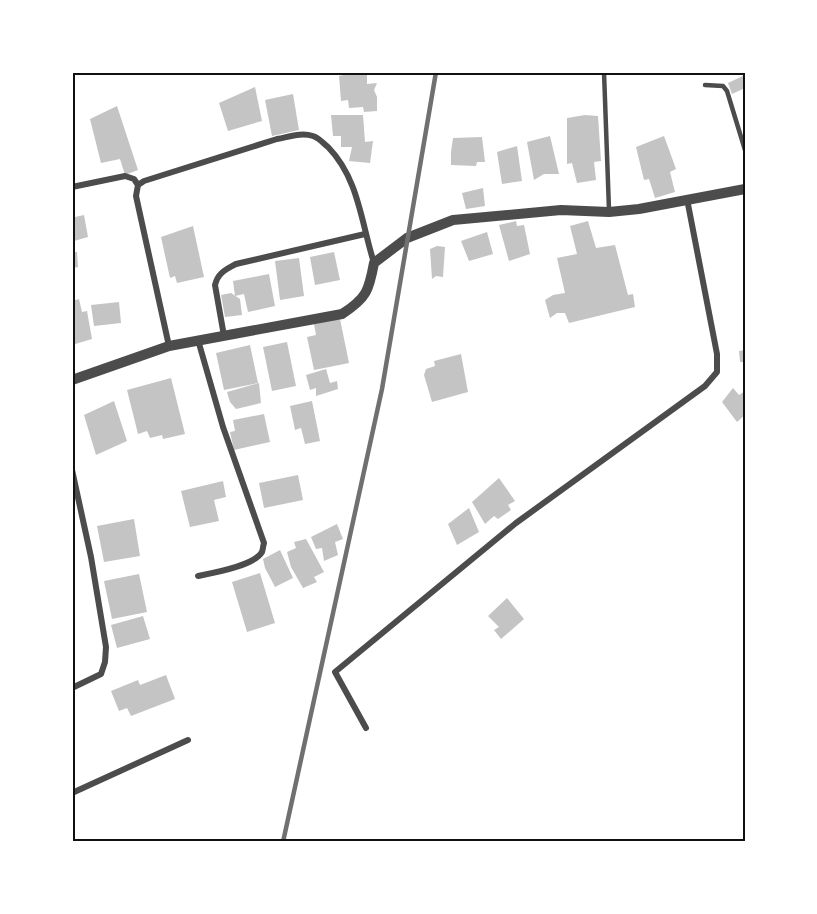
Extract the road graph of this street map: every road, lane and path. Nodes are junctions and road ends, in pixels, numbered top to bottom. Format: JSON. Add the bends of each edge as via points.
{"nodes":[{"id":1,"x":604,"y":72,"type":"edge"},
{"id":2,"x":705,"y":86,"type":"dead end"},
{"id":3,"x":745,"y":150,"type":"edge"},
{"id":4,"x":138,"y":184,"type":"junction"},
{"id":5,"x":72,"y":186,"type":"edge"},
{"id":6,"x":745,"y":189,"type":"edge"},
{"id":7,"x":687,"y":199,"type":"junction"},
{"id":8,"x":609,"y":212,"type":"junction"},
{"id":9,"x":364,"y":234,"type":"junction"},
{"id":10,"x":374,"y":262,"type":"junction"},
{"id":11,"x":224,"y":336,"type":"junction"},
{"id":12,"x":198,"y":340,"type":"junction"},
{"id":13,"x":169,"y":346,"type":"junction"},
{"id":14,"x":72,"y":380,"type":"edge"},
{"id":15,"x":72,"y":470,"type":"edge"},
{"id":16,"x":198,"y":576,"type":"dead end"},
{"id":17,"x":72,"y":688,"type":"edge"},
{"id":18,"x":366,"y":728,"type":"dead end"},
{"id":19,"x":188,"y":740,"type":"dead end"},
{"id":20,"x":72,"y":793,"type":"edge"}],
"edges":[{"from":1,"to":8,"type":"lane"},
{"from":2,"to":3,"type":"lane","via":[[723,86],[727,91]]},
{"from":4,"to":5,"type":"street","via":[[125,176]]},
{"from":4,"to":9,"type":"street","via":[[269,141],[313,136],[320,139],[346,171]]},
{"from":4,"to":13,"type":"street","via":[[136,196]]},
{"from":6,"to":7,"type":"street"},
{"from":7,"to":8,"type":"street"},
{"from":7,"to":18,"type":"street","via":[[717,354],[717,372],[705,386],[516,523],[335,672]]},
{"from":8,"to":10,"type":"street","via":[[561,210],[453,220],[407,238]]},
{"from":9,"to":10,"type":"street"},
{"from":9,"to":11,"type":"street","via":[[236,264],[223,271],[215,285]]},
{"from":10,"to":11,"type":"street","via":[[369,290],[358,304],[342,314]]},
{"from":11,"to":12,"type":"street"},
{"from":12,"to":13,"type":"street"},
{"from":12,"to":16,"type":"street","via":[[223,427],[264,543],[255,560]]},
{"from":13,"to":14,"type":"street"},
{"from":15,"to":17,"type":"street","via":[[106,647],[101,674]]},
{"from":19,"to":20,"type":"street"}]}
